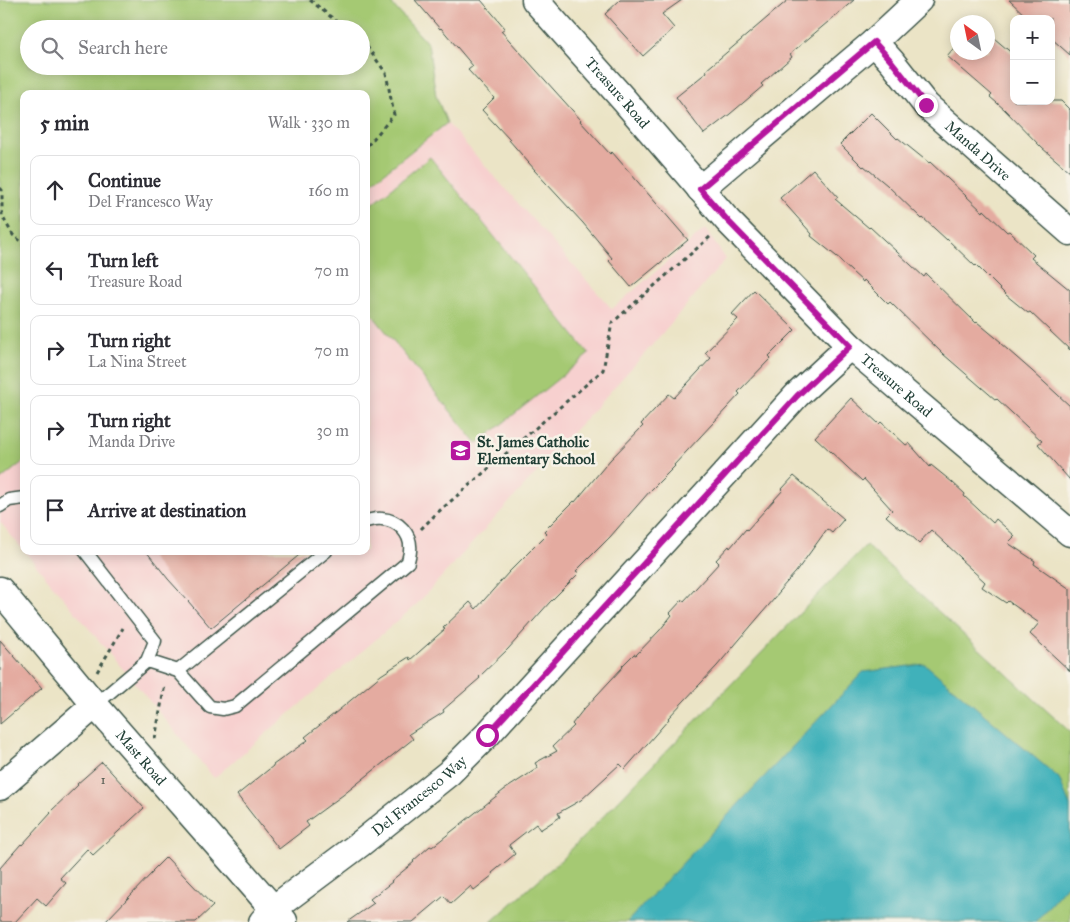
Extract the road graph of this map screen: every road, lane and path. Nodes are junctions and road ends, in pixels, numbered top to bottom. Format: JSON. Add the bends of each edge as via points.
{"nodes":[{"id":1,"x":310,"y":0,"type":"edge"},
{"id":2,"x":537,"y":0,"type":"edge"},
{"id":3,"x":919,"y":0,"type":"edge"},
{"id":4,"x":335,"y":20,"type":"edge"},
{"id":5,"x":874,"y":42,"type":"junction"},
{"id":6,"x":370,"y":51,"type":"edge"},
{"id":7,"x":370,"y":142,"type":"edge"},
{"id":8,"x":0,"y":188,"type":"edge"},
{"id":9,"x":700,"y":189,"type":"junction"},
{"id":10,"x":1,"y":216,"type":"edge"},
{"id":11,"x":728,"y":221,"type":"junction"},
{"id":12,"x":1070,"y":232,"type":"edge"},
{"id":13,"x":20,"y":241,"type":"edge"},
{"id":14,"x":850,"y":346,"type":"junction"},
{"id":15,"x":20,"y":499,"type":"edge"},
{"id":16,"x":0,"y":506,"type":"edge"},
{"id":17,"x":370,"y":520,"type":"edge"},
{"id":18,"x":1070,"y":533,"type":"edge"},
{"id":19,"x":410,"y":540,"type":"junction"},
{"id":20,"x":88,"y":555,"type":"edge"},
{"id":21,"x":321,"y":555,"type":"edge"},
{"id":22,"x":0,"y":590,"type":"edge"},
{"id":23,"x":132,"y":612,"type":"junction"},
{"id":24,"x":147,"y":661,"type":"junction"},
{"id":25,"x":173,"y":670,"type":"junction"},
{"id":26,"x":90,"y":699,"type":"junction"},
{"id":27,"x":150,"y":768,"type":"junction"},
{"id":28,"x":0,"y":787,"type":"edge"},
{"id":29,"x":273,"y":918,"type":"edge"}],
"edges":[{"from":1,"to":4,"type":"path"},
{"from":2,"to":9,"type":"street","name":"Treasure Road"},
{"from":3,"to":5,"type":"street"},
{"from":5,"to":9,"type":"street"},
{"from":5,"to":12,"type":"street","name":"Manda Drive","via":[[926,105]]},
{"from":6,"to":7,"type":"path","via":[[386,73],[394,115]]},
{"from":8,"to":10,"type":"path"},
{"from":9,"to":11,"type":"street","name":"Treasure Road"},
{"from":10,"to":13,"type":"path"},
{"from":11,"to":14,"type":"street","name":"Treasure Road"},
{"from":11,"to":19,"type":"path","via":[[612,323],[603,370]]},
{"from":14,"to":18,"type":"street","name":"Treasure Road"},
{"from":14,"to":29,"type":"street","name":"Del Francesco Way","via":[[797,396],[449,773]]},
{"from":15,"to":16,"type":"lane"},
{"from":17,"to":19,"type":"lane","via":[[381,518],[396,522]]},
{"from":19,"to":25,"type":"lane","via":[[408,562],[235,706],[223,709],[210,707]]},
{"from":20,"to":23,"type":"lane"},
{"from":21,"to":25,"type":"lane"},
{"from":22,"to":26,"type":"street","name":"Mast Road"},
{"from":23,"to":24,"type":"lane","via":[[155,641]]},
{"from":23,"to":26,"type":"path"},
{"from":24,"to":25,"type":"lane"},
{"from":24,"to":26,"type":"lane"},
{"from":25,"to":27,"type":"path"},
{"from":26,"to":27,"type":"street","name":"Mast Road"},
{"from":26,"to":28,"type":"street"},
{"from":27,"to":29,"type":"street","name":"Mast Road"}]}
